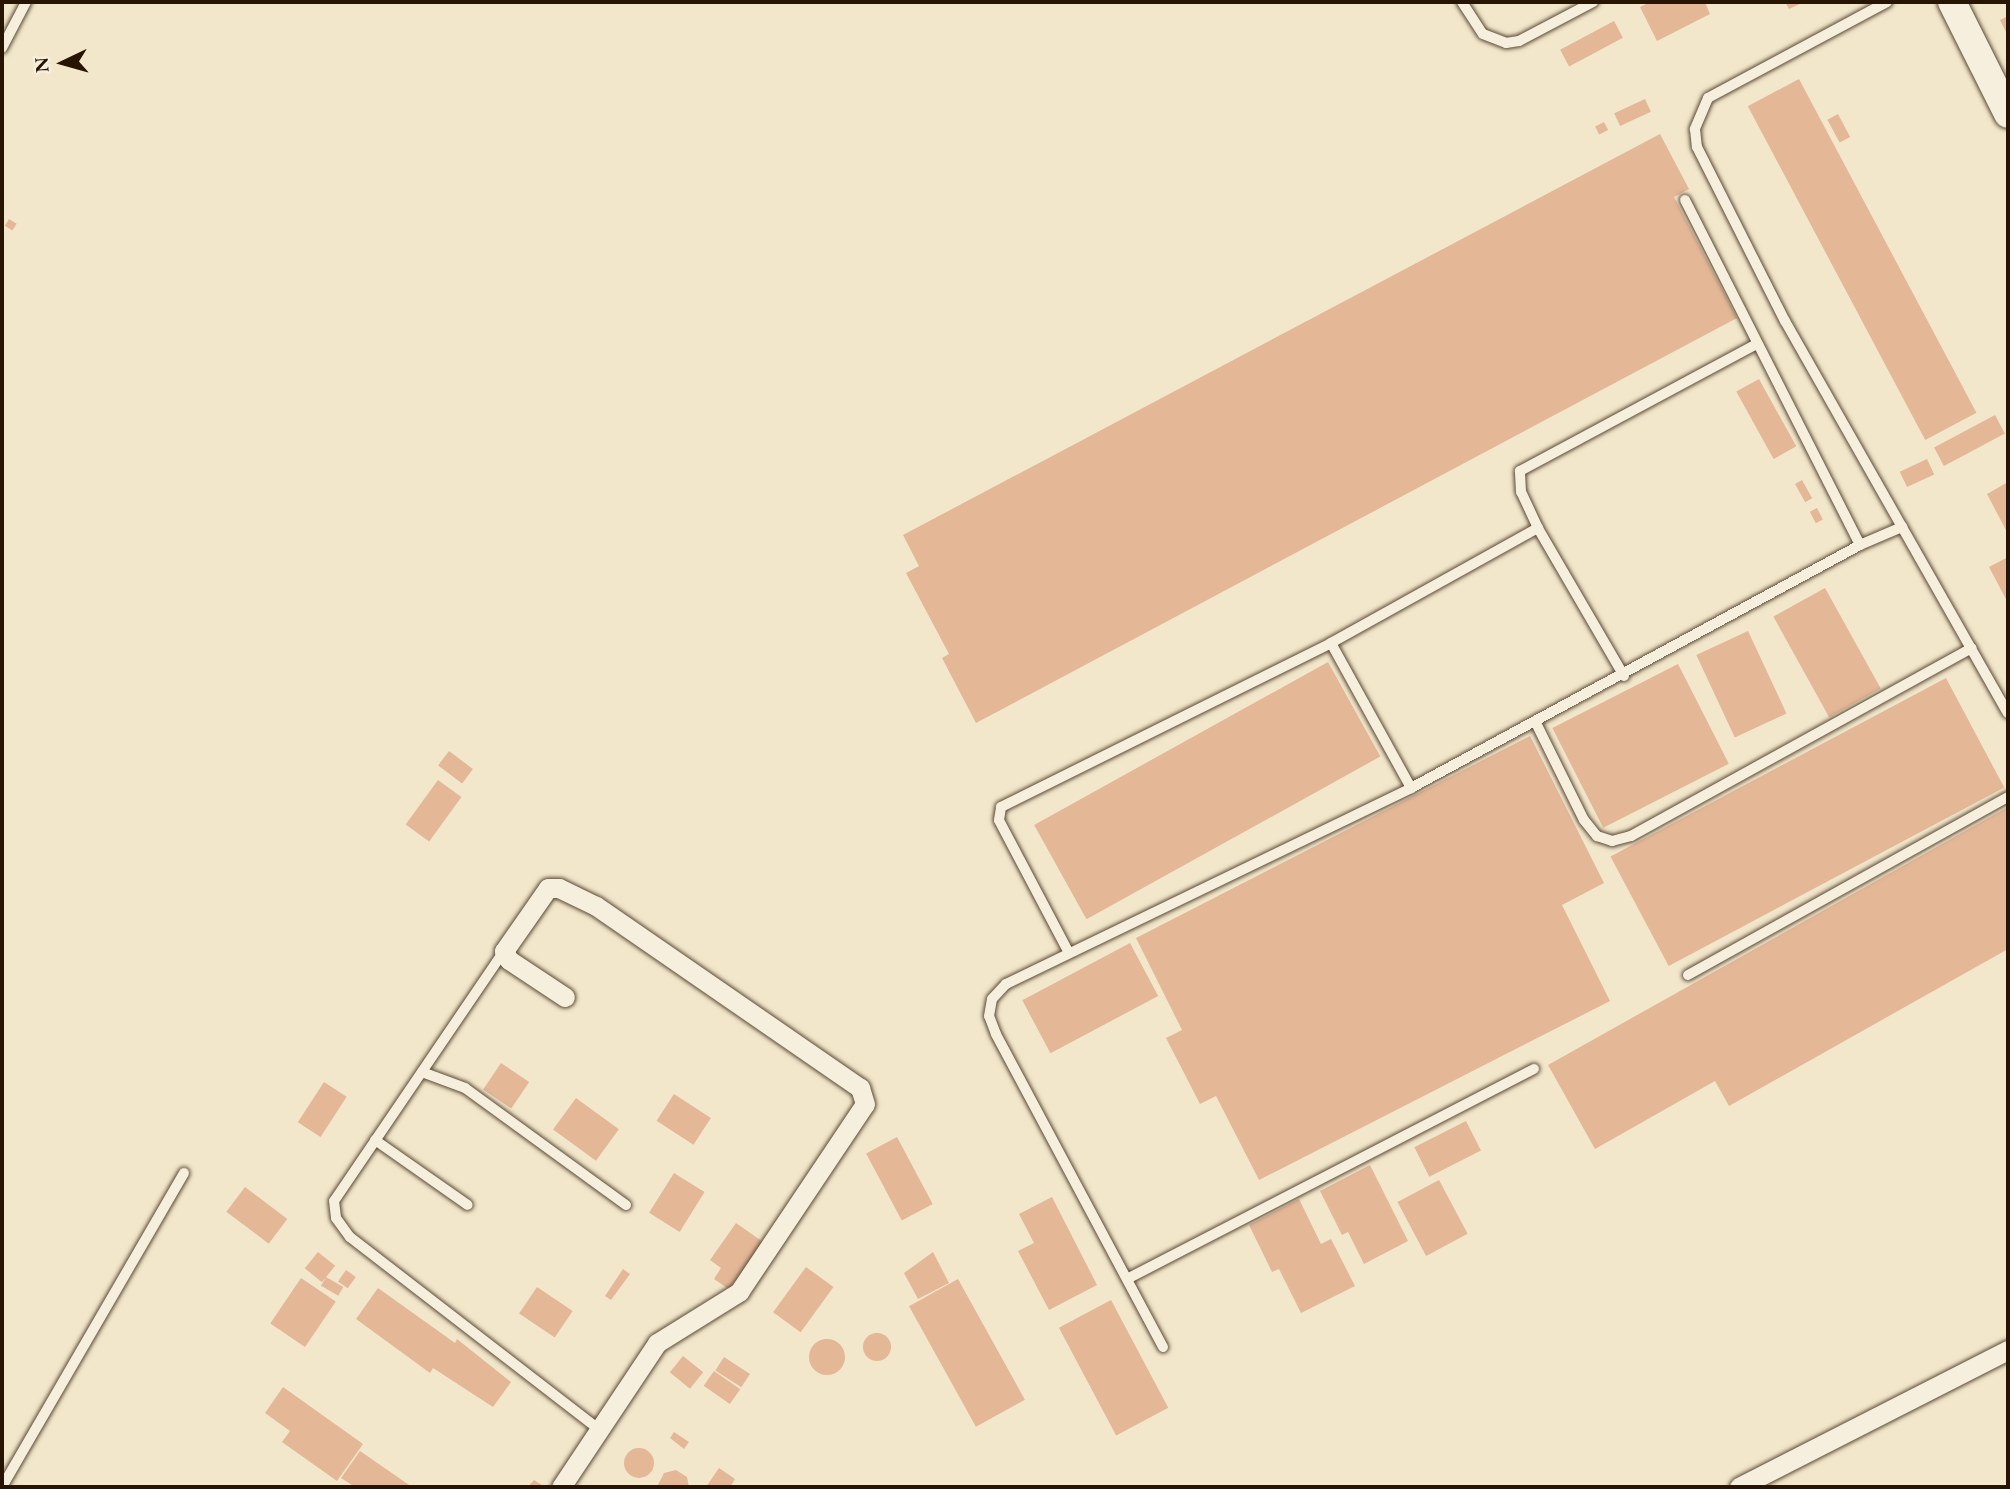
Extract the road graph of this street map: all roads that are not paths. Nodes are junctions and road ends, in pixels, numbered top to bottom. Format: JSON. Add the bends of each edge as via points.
{"nodes":[{"id":1,"x":26,"y":2,"type":"edge"},
{"id":2,"x":1462,"y":2,"type":"edge"},
{"id":3,"x":1593,"y":2,"type":"edge"},
{"id":4,"x":1887,"y":2,"type":"edge"},
{"id":5,"x":1951,"y":2,"type":"edge"},
{"id":6,"x":2,"y":48,"type":"edge"},
{"id":7,"x":2008,"y":114,"type":"edge"},
{"id":8,"x":1685,"y":200,"type":"dead end"},
{"id":9,"x":1755,"y":345,"type":"junction"},
{"id":10,"x":1902,"y":527,"type":"junction"},
{"id":11,"x":1538,"y":528,"type":"junction"},
{"id":12,"x":1860,"y":545,"type":"junction"},
{"id":13,"x":1331,"y":643,"type":"junction"},
{"id":14,"x":1972,"y":648,"type":"junction"},
{"id":15,"x":1625,"y":676,"type":"junction"},
{"id":16,"x":2008,"y":713,"type":"edge"},
{"id":17,"x":1535,"y":721,"type":"junction"},
{"id":18,"x":1411,"y":788,"type":"junction"},
{"id":19,"x":2008,"y":797,"type":"edge"},
{"id":20,"x":504,"y":951,"type":"junction"},
{"id":21,"x":1069,"y":953,"type":"junction"},
{"id":22,"x":1688,"y":975,"type":"dead end"},
{"id":23,"x":565,"y":997,"type":"dead end"},
{"id":24,"x":1534,"y":1069,"type":"dead end"},
{"id":25,"x":422,"y":1072,"type":"junction"},
{"id":26,"x":375,"y":1140,"type":"junction"},
{"id":27,"x":184,"y":1173,"type":"dead end"},
{"id":28,"x":468,"y":1205,"type":"dead end"},
{"id":29,"x":626,"y":1205,"type":"dead end"},
{"id":30,"x":1127,"y":1279,"type":"junction"},
{"id":31,"x":1163,"y":1347,"type":"dead end"},
{"id":32,"x":2008,"y":1350,"type":"edge"},
{"id":33,"x":600,"y":1430,"type":"junction"},
{"id":34,"x":2,"y":1487,"type":"edge"},
{"id":35,"x":561,"y":1487,"type":"edge"},
{"id":36,"x":1739,"y":1487,"type":"edge"}],
"edges":[{"from":1,"to":6,"type":"lane"},
{"from":2,"to":3,"type":"lane","via":[[1483,34],[1506,43],[1519,41]]},
{"from":4,"to":10,"type":"lane","via":[[1707,98],[1695,129],[1706,166],[1785,321]]},
{"from":5,"to":7,"type":"main road"},
{"from":8,"to":9,"type":"lane"},
{"from":9,"to":11,"type":"lane","via":[[1527,463],[1518,482]]},
{"from":9,"to":12,"type":"lane"},
{"from":10,"to":12,"type":"lane"},
{"from":10,"to":14,"type":"lane"},
{"from":11,"to":13,"type":"lane"},
{"from":11,"to":15,"type":"lane"},
{"from":12,"to":15,"type":"lane"},
{"from":13,"to":18,"type":"lane"},
{"from":13,"to":21,"type":"lane","via":[[1001,807],[999,820]]},
{"from":14,"to":16,"type":"lane"},
{"from":14,"to":17,"type":"lane","via":[[1632,836],[1612,841],[1597,836],[1584,820]]},
{"from":15,"to":17,"type":"lane"},
{"from":17,"to":18,"type":"lane"},
{"from":18,"to":21,"type":"lane"},
{"from":19,"to":22,"type":"lane"},
{"from":20,"to":23,"type":"street","via":[[509,960]]},
{"from":20,"to":25,"type":"lane"},
{"from":20,"to":33,"type":"street","via":[[548,888],[559,888],[596,906],[860,1088],[865,1104],[740,1292],[657,1343]]},
{"from":21,"to":30,"type":"lane","via":[[1006,984],[992,999],[989,1016]]},
{"from":24,"to":30,"type":"lane"},
{"from":25,"to":26,"type":"lane"},
{"from":25,"to":29,"type":"lane","via":[[465,1088]]},
{"from":26,"to":28,"type":"lane"},
{"from":26,"to":33,"type":"lane","via":[[334,1201],[336,1218],[350,1237]]},
{"from":27,"to":34,"type":"lane"},
{"from":30,"to":31,"type":"lane"},
{"from":32,"to":36,"type":"street"},
{"from":33,"to":35,"type":"street"}]}
